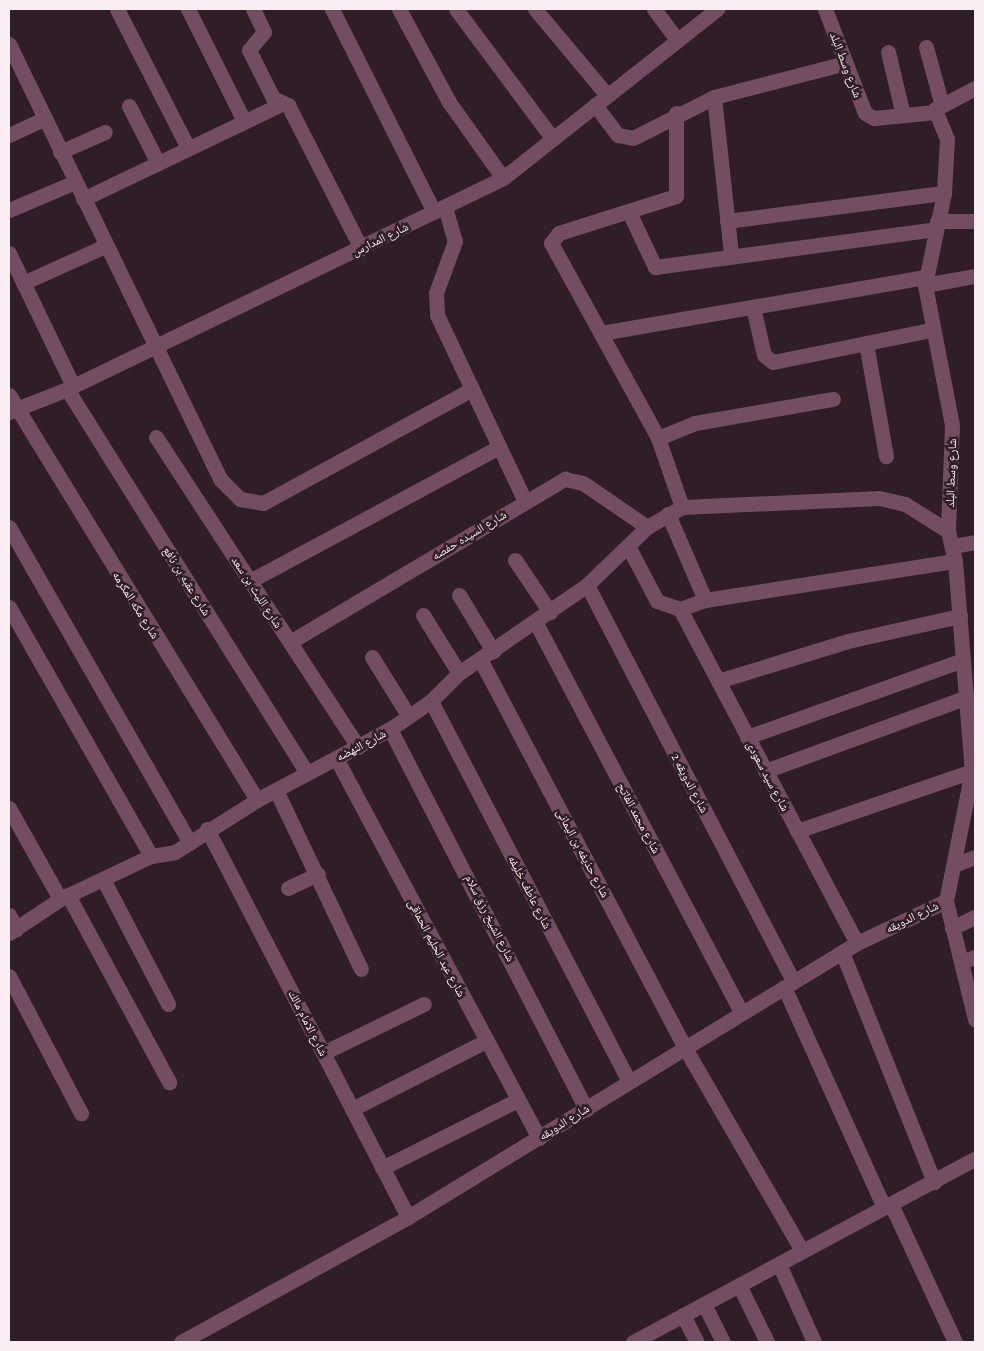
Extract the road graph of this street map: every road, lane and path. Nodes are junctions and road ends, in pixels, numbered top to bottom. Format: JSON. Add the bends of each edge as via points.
{"nodes":[{"id":1,"x":116,"y":9,"type":"edge"},
{"id":2,"x":188,"y":9,"type":"edge"},
{"id":3,"x":253,"y":9,"type":"edge"},
{"id":4,"x":332,"y":9,"type":"edge"},
{"id":5,"x":399,"y":9,"type":"edge"},
{"id":6,"x":456,"y":9,"type":"edge"},
{"id":7,"x":535,"y":9,"type":"edge"},
{"id":8,"x":654,"y":9,"type":"edge"},
{"id":9,"x":717,"y":9,"type":"edge"},
{"id":10,"x":825,"y":9,"type":"edge"},
{"id":11,"x":677,"y":40,"type":"junction"},
{"id":12,"x":9,"y":44,"type":"edge"},
{"id":13,"x":926,"y":47,"type":"dead end"},
{"id":14,"x":888,"y":52,"type":"dead end"},
{"id":15,"x":845,"y":63,"type":"junction"},
{"id":16,"x":975,"y":88,"type":"edge"},
{"id":17,"x":714,"y":97,"type":"junction"},
{"id":18,"x":601,"y":100,"type":"junction"},
{"id":19,"x":283,"y":103,"type":"junction"},
{"id":20,"x":129,"y":106,"type":"dead end"},
{"id":21,"x":937,"y":107,"type":"junction"},
{"id":22,"x":676,"y":113,"type":"junction"},
{"id":23,"x":903,"y":115,"type":"junction"},
{"id":24,"x":44,"y":119,"type":"junction"},
{"id":25,"x":244,"y":122,"type":"junction"},
{"id":26,"x":105,"y":132,"type":"dead end"},
{"id":27,"x":9,"y":135,"type":"edge"},
{"id":28,"x":553,"y":139,"type":"junction"},
{"id":29,"x":188,"y":148,"type":"junction"},
{"id":30,"x":60,"y":152,"type":"junction"},
{"id":31,"x":158,"y":163,"type":"junction"},
{"id":32,"x":503,"y":178,"type":"junction"},
{"id":33,"x":75,"y":182,"type":"junction"},
{"id":34,"x":944,"y":193,"type":"junction"},
{"id":35,"x":83,"y":199,"type":"junction"},
{"id":36,"x":9,"y":210,"type":"edge"},
{"id":37,"x":439,"y":210,"type":"junction"},
{"id":38,"x":629,"y":212,"type":"junction"},
{"id":39,"x":727,"y":221,"type":"junction"},
{"id":40,"x":975,"y":221,"type":"edge"},
{"id":41,"x":936,"y":225,"type":"junction"},
{"id":42,"x":105,"y":246,"type":"junction"},
{"id":43,"x":361,"y":248,"type":"junction"},
{"id":44,"x":9,"y":253,"type":"edge"},
{"id":45,"x":731,"y":254,"type":"junction"},
{"id":46,"x":975,"y":276,"type":"edge"},
{"id":47,"x":924,"y":281,"type":"junction"},
{"id":48,"x":23,"y":283,"type":"junction"},
{"id":49,"x":753,"y":307,"type":"junction"},
{"id":50,"x":930,"y":330,"type":"junction"},
{"id":51,"x":600,"y":333,"type":"junction"},
{"id":52,"x":866,"y":343,"type":"junction"},
{"id":53,"x":153,"y":347,"type":"junction"},
{"id":54,"x":70,"y":387,"type":"junction"},
{"id":55,"x":472,"y":389,"type":"junction"},
{"id":56,"x":9,"y":395,"type":"edge"},
{"id":57,"x":833,"y":399,"type":"dead end"},
{"id":58,"x":12,"y":411,"type":"edge"},
{"id":59,"x":156,"y":437,"type":"dead end"},
{"id":60,"x":658,"y":438,"type":"junction"},
{"id":61,"x":499,"y":447,"type":"junction"},
{"id":62,"x":886,"y":456,"type":"dead end"},
{"id":63,"x":525,"y":501,"type":"junction"},
{"id":64,"x":682,"y":507,"type":"junction"},
{"id":65,"x":668,"y":514,"type":"junction"},
{"id":66,"x":9,"y":527,"type":"edge"},
{"id":67,"x":646,"y":527,"type":"junction"},
{"id":68,"x":948,"y":531,"type":"junction"},
{"id":69,"x":975,"y":542,"type":"edge"},
{"id":70,"x":628,"y":548,"type":"junction"},
{"id":71,"x":954,"y":553,"type":"junction"},
{"id":72,"x":515,"y":560,"type":"dead end"},
{"id":73,"x":250,"y":581,"type":"junction"},
{"id":74,"x":586,"y":585,"type":"junction"},
{"id":75,"x":459,"y":595,"type":"dead end"},
{"id":76,"x":705,"y":600,"type":"junction"},
{"id":77,"x":9,"y":607,"type":"edge"},
{"id":78,"x":680,"y":610,"type":"junction"},
{"id":79,"x":550,"y":612,"type":"junction"},
{"id":80,"x":423,"y":616,"type":"dead end"},
{"id":81,"x":960,"y":616,"type":"junction"},
{"id":82,"x":536,"y":623,"type":"junction"},
{"id":83,"x":290,"y":642,"type":"junction"},
{"id":84,"x":487,"y":655,"type":"junction"},
{"id":85,"x":372,"y":657,"type":"dead end"},
{"id":86,"x":963,"y":660,"type":"junction"},
{"id":87,"x":459,"y":673,"type":"junction"},
{"id":88,"x":718,"y":681,"type":"junction"},
{"id":89,"x":967,"y":697,"type":"junction"},
{"id":90,"x":431,"y":702,"type":"junction"},
{"id":91,"x":408,"y":715,"type":"junction"},
{"id":92,"x":390,"y":729,"type":"junction"},
{"id":93,"x":747,"y":737,"type":"junction"},
{"id":94,"x":358,"y":747,"type":"junction"},
{"id":95,"x":336,"y":758,"type":"junction"},
{"id":96,"x":765,"y":771,"type":"junction"},
{"id":97,"x":306,"y":773,"type":"junction"},
{"id":98,"x":972,"y":779,"type":"edge"},
{"id":99,"x":276,"y":790,"type":"junction"},
{"id":100,"x":257,"y":800,"type":"junction"},
{"id":101,"x":9,"y":808,"type":"edge"},
{"id":102,"x":207,"y":829,"type":"junction"},
{"id":103,"x":797,"y":831,"type":"junction"},
{"id":104,"x":190,"y":843,"type":"junction"},
{"id":105,"x":151,"y":856,"type":"junction"},
{"id":106,"x":975,"y":857,"type":"edge"},
{"id":107,"x":954,"y":865,"type":"junction"},
{"id":108,"x":318,"y":874,"type":"junction"},
{"id":109,"x":103,"y":879,"type":"junction"},
{"id":110,"x":288,"y":888,"type":"dead end"},
{"id":111,"x":64,"y":897,"type":"junction"},
{"id":112,"x":946,"y":901,"type":"junction"},
{"id":113,"x":9,"y":915,"type":"edge"},
{"id":114,"x":975,"y":918,"type":"edge"},
{"id":115,"x":952,"y":928,"type":"junction"},
{"id":116,"x":12,"y":931,"type":"edge"},
{"id":117,"x":857,"y":943,"type":"junction"},
{"id":118,"x":842,"y":952,"type":"junction"},
{"id":119,"x":968,"y":960,"type":"edge"},
{"id":120,"x":361,"y":969,"type":"dead end"},
{"id":121,"x":9,"y":976,"type":"edge"},
{"id":122,"x":788,"y":984,"type":"junction"},
{"id":123,"x":168,"y":1004,"type":"dead end"},
{"id":124,"x":424,"y":1004,"type":"dead end"},
{"id":125,"x":742,"y":1013,"type":"junction"},
{"id":126,"x":975,"y":1020,"type":"edge"},
{"id":127,"x":486,"y":1041,"type":"junction"},
{"id":128,"x":685,"y":1048,"type":"junction"},
{"id":129,"x":323,"y":1053,"type":"junction"},
{"id":130,"x":169,"y":1082,"type":"dead end"},
{"id":131,"x":628,"y":1082,"type":"junction"},
{"id":132,"x":518,"y":1100,"type":"junction"},
{"id":133,"x":586,"y":1109,"type":"junction"},
{"id":134,"x":352,"y":1110,"type":"junction"},
{"id":135,"x":81,"y":1113,"type":"dead end"},
{"id":136,"x":538,"y":1138,"type":"junction"},
{"id":137,"x":975,"y":1159,"type":"edge"},
{"id":138,"x":382,"y":1168,"type":"junction"},
{"id":139,"x":934,"y":1182,"type":"junction"},
{"id":140,"x":888,"y":1205,"type":"junction"},
{"id":141,"x":408,"y":1218,"type":"junction"},
{"id":142,"x":802,"y":1252,"type":"junction"},
{"id":143,"x":778,"y":1264,"type":"junction"},
{"id":144,"x":739,"y":1285,"type":"junction"},
{"id":145,"x":704,"y":1304,"type":"junction"},
{"id":146,"x":683,"y":1315,"type":"junction"},
{"id":147,"x":639,"y":1341,"type":"edge"},
{"id":148,"x":181,"y":1342,"type":"edge"},
{"id":149,"x":696,"y":1342,"type":"edge"},
{"id":150,"x":723,"y":1342,"type":"edge"},
{"id":151,"x":767,"y":1342,"type":"edge"},
{"id":152,"x":814,"y":1342,"type":"edge"},
{"id":153,"x":955,"y":1342,"type":"edge"}],
"edges":[{"from":1,"to":29,"type":"street"},
{"from":2,"to":25,"type":"street"},
{"from":3,"to":19,"type":"street","via":[[264,34],[249,50],[273,98]]},
{"from":4,"to":37,"type":"street"},
{"from":5,"to":32,"type":"street","via":[[448,102]]},
{"from":6,"to":28,"type":"street","via":[[470,33]]},
{"from":7,"to":18,"type":"street"},
{"from":8,"to":11,"type":"street"},
{"from":9,"to":11,"type":"street","name":"شارع المدارس"},
{"from":10,"to":15,"type":"street","name":"شارع وسط البلد"},
{"from":11,"to":18,"type":"street","name":"شارع المدارس"},
{"from":12,"to":24,"type":"street"},
{"from":13,"to":21,"type":"street"},
{"from":14,"to":23,"type":"street"},
{"from":15,"to":17,"type":"street"},
{"from":15,"to":23,"type":"street","name":"شارع وسط البلد","via":[[865,113],[874,118]]},
{"from":16,"to":21,"type":"street"},
{"from":17,"to":22,"type":"street"},
{"from":17,"to":39,"type":"street"},
{"from":18,"to":22,"type":"street","via":[[625,138]]},
{"from":18,"to":28,"type":"street","name":"شارع المدارس"},
{"from":19,"to":25,"type":"street"},
{"from":19,"to":43,"type":"street"},
{"from":20,"to":31,"type":"street"},
{"from":21,"to":23,"type":"street","name":"شارع وسط البلد"},
{"from":21,"to":34,"type":"street","name":"شارع وسط البلد","via":[[947,139]]},
{"from":22,"to":38,"type":"street","via":[[676,196]]},
{"from":24,"to":27,"type":"street"},
{"from":24,"to":30,"type":"street"},
{"from":25,"to":29,"type":"street"},
{"from":26,"to":30,"type":"street"},
{"from":28,"to":32,"type":"street","name":"شارع المدارس"},
{"from":29,"to":31,"type":"street"},
{"from":30,"to":33,"type":"street"},
{"from":31,"to":35,"type":"street"},
{"from":32,"to":37,"type":"street","name":"شارع المدارس"},
{"from":33,"to":35,"type":"street"},
{"from":33,"to":36,"type":"street"},
{"from":34,"to":39,"type":"street"},
{"from":34,"to":41,"type":"street","name":"شارع وسط البلد"},
{"from":35,"to":42,"type":"street"},
{"from":37,"to":43,"type":"street","name":"شارع المدارس"},
{"from":37,"to":55,"type":"street","via":[[455,241],[434,302]]},
{"from":38,"to":45,"type":"street","via":[[652,266]]},
{"from":38,"to":51,"type":"street","via":[[559,233],[551,246]]},
{"from":39,"to":45,"type":"street"},
{"from":40,"to":41,"type":"street"},
{"from":41,"to":45,"type":"street"},
{"from":41,"to":47,"type":"street","name":"شارع وسط البلد"},
{"from":42,"to":48,"type":"street"},
{"from":42,"to":53,"type":"street"},
{"from":43,"to":53,"type":"street","name":"شارع المدارس"},
{"from":44,"to":48,"type":"street","name":"شارع عقبه بن نافع"},
{"from":46,"to":47,"type":"street"},
{"from":47,"to":49,"type":"street"},
{"from":47,"to":50,"type":"street","name":"شارع وسط البلد"},
{"from":48,"to":54,"type":"street","name":"شارع عقبه بن نافع"},
{"from":49,"to":51,"type":"street"},
{"from":49,"to":52,"type":"street","via":[[764,355],[770,361]]},
{"from":50,"to":52,"type":"street"},
{"from":50,"to":68,"type":"street","name":"شارع وسط البلد","via":[[952,425]]},
{"from":51,"to":60,"type":"street"},
{"from":52,"to":62,"type":"street"},
{"from":53,"to":54,"type":"street","name":"شارع المدارس"},
{"from":53,"to":55,"type":"street","via":[[220,479],[240,499],[263,503]]},
{"from":54,"to":58,"type":"street","name":"شارع المدارس"},
{"from":54,"to":97,"type":"street","name":"شارع عقبه بن نافع"},
{"from":55,"to":61,"type":"street"},
{"from":56,"to":58,"type":"street","name":"شارع مكه المكرمه"},
{"from":57,"to":60,"type":"street","via":[[695,422]]},
{"from":58,"to":100,"type":"street","name":"شارع مكه المكرمه"},
{"from":59,"to":73,"type":"street","name":"شارع الليث بن سعد"},
{"from":60,"to":64,"type":"street"},
{"from":61,"to":63,"type":"street"},
{"from":61,"to":73,"type":"street"},
{"from":63,"to":67,"type":"street","name":"شارع السيده حفصه","via":[[558,481],[578,480]]},
{"from":63,"to":83,"type":"street","name":"شارع السيده حفصه"},
{"from":64,"to":65,"type":"street","name":"شارع النهضه"},
{"from":64,"to":68,"type":"street","via":[[879,498],[905,504]]},
{"from":65,"to":67,"type":"street","name":"شارع النهضه"},
{"from":65,"to":76,"type":"street"},
{"from":66,"to":104,"type":"street"},
{"from":67,"to":70,"type":"street","name":"شارع النهضه"},
{"from":68,"to":71,"type":"street","name":"شارع وسط البلد"},
{"from":69,"to":71,"type":"street"},
{"from":70,"to":74,"type":"street","name":"شارع النهضه"},
{"from":70,"to":78,"type":"street","via":[[658,601]]},
{"from":71,"to":76,"type":"street"},
{"from":71,"to":81,"type":"street","name":"شارع وسط البلد"},
{"from":72,"to":79,"type":"street"},
{"from":73,"to":83,"type":"street","name":"شارع الليث بن سعد"},
{"from":74,"to":79,"type":"street","name":"شارع النهضه"},
{"from":74,"to":122,"type":"street","name":"شارع الدويقه 2"},
{"from":75,"to":84,"type":"street","name":"شارع حذيفه بن اليمانى"},
{"from":76,"to":78,"type":"street"},
{"from":77,"to":105,"type":"street"},
{"from":78,"to":88,"type":"street","name":"شارع سيد سعودى"},
{"from":79,"to":82,"type":"street","name":"شارع النهضه"},
{"from":80,"to":87,"type":"street"},
{"from":81,"to":86,"type":"street","name":"شارع وسط البلد"},
{"from":81,"to":88,"type":"street","via":[[848,641]]},
{"from":82,"to":84,"type":"street","name":"شارع النهضه"},
{"from":82,"to":125,"type":"street","name":"شارع محمد الفاتح"},
{"from":83,"to":94,"type":"street","name":"شارع الليث بن سعد"},
{"from":84,"to":87,"type":"street","name":"شارع النهضه"},
{"from":84,"to":128,"type":"street","name":"شارع حذيفه بن اليمانى"},
{"from":85,"to":91,"type":"street"},
{"from":86,"to":89,"type":"street","name":"شارع وسط البلد"},
{"from":86,"to":93,"type":"street"},
{"from":87,"to":90,"type":"street","name":"شارع النهضه"},
{"from":88,"to":93,"type":"street","name":"شارع سيد سعودى"},
{"from":89,"to":96,"type":"street"},
{"from":89,"to":98,"type":"street","name":"شارع وسط البلد"},
{"from":90,"to":91,"type":"street","name":"شارع النهضه"},
{"from":90,"to":131,"type":"street","name":"شارع عاطف خليفه"},
{"from":91,"to":92,"type":"street","name":"شارع النهضه"},
{"from":92,"to":94,"type":"street","name":"شارع النهضه"},
{"from":92,"to":133,"type":"street","name":"شارع الشيخ رزق سلام"},
{"from":93,"to":96,"type":"street","name":"شارع سيد سعودى"},
{"from":94,"to":95,"type":"street","name":"شارع النهضه"},
{"from":95,"to":97,"type":"street","name":"شارع النهضه"},
{"from":95,"to":127,"type":"street","name":"شارع عبد الحليم الحماقى"},
{"from":96,"to":103,"type":"street","name":"شارع سيد سعودى"},
{"from":97,"to":99,"type":"street","name":"شارع النهضه"},
{"from":98,"to":103,"type":"street"},
{"from":98,"to":107,"type":"street","name":"شارع وسط البلد"},
{"from":99,"to":100,"type":"street","name":"شارع النهضه"},
{"from":99,"to":108,"type":"street"},
{"from":100,"to":102,"type":"street","name":"شارع النهضه"},
{"from":101,"to":111,"type":"street"},
{"from":102,"to":104,"type":"street","name":"شارع النهضه"},
{"from":102,"to":129,"type":"street","name":"شارع الامام مالك"},
{"from":103,"to":117,"type":"street","name":"شارع سيد سعودى"},
{"from":104,"to":105,"type":"street","name":"شارع النهضه","via":[[176,852]]},
{"from":105,"to":109,"type":"street","name":"شارع النهضه"},
{"from":106,"to":107,"type":"street"},
{"from":107,"to":112,"type":"street","name":"شارع وسط البلد"},
{"from":108,"to":110,"type":"street"},
{"from":108,"to":120,"type":"street"},
{"from":109,"to":111,"type":"street","name":"شارع النهضه"},
{"from":109,"to":123,"type":"street"},
{"from":111,"to":116,"type":"street","name":"شارع النهضه"},
{"from":111,"to":130,"type":"street"},
{"from":112,"to":115,"type":"street","name":"شارع وسط البلد"},
{"from":112,"to":117,"type":"street","name":"شارع الدويقه"},
{"from":113,"to":116,"type":"street"},
{"from":114,"to":115,"type":"street"},
{"from":115,"to":119,"type":"street","name":"شارع وسط البلد"},
{"from":117,"to":118,"type":"street","name":"شارع الدويقه"},
{"from":118,"to":122,"type":"street","name":"شارع الدويقه"},
{"from":118,"to":139,"type":"street"},
{"from":119,"to":126,"type":"street","name":"شارع وسط البلد"},
{"from":121,"to":135,"type":"street"},
{"from":122,"to":125,"type":"street","name":"شارع الدويقه"},
{"from":122,"to":140,"type":"street","name":"شارع الدويقه 2"},
{"from":124,"to":129,"type":"street"},
{"from":125,"to":128,"type":"street","name":"شارع الدويقه"},
{"from":127,"to":132,"type":"street","name":"شارع عبد الحليم الحماقى"},
{"from":127,"to":134,"type":"street"},
{"from":128,"to":131,"type":"street","name":"شارع الدويقه"},
{"from":128,"to":142,"type":"street","name":"شارع حذيفه بن اليمانى"},
{"from":129,"to":134,"type":"street","name":"شارع الامام مالك"},
{"from":131,"to":133,"type":"street","name":"شارع الدويقه"},
{"from":132,"to":136,"type":"street","name":"شارع عبد الحليم الحماقى"},
{"from":132,"to":138,"type":"street"},
{"from":133,"to":136,"type":"street","name":"شارع الدويقه"},
{"from":134,"to":138,"type":"street","name":"شارع الامام مالك"},
{"from":136,"to":141,"type":"street","name":"شارع الدويقه"},
{"from":137,"to":139,"type":"street"},
{"from":138,"to":141,"type":"street","name":"شارع الامام مالك"},
{"from":139,"to":140,"type":"street"},
{"from":140,"to":142,"type":"street"},
{"from":140,"to":153,"type":"street","name":"شارع الدويقه 2"},
{"from":141,"to":148,"type":"street","name":"شارع الدويقه"},
{"from":142,"to":143,"type":"street"},
{"from":143,"to":144,"type":"street"},
{"from":143,"to":152,"type":"street"},
{"from":144,"to":145,"type":"street"},
{"from":144,"to":151,"type":"street"},
{"from":145,"to":146,"type":"street"},
{"from":145,"to":150,"type":"street"},
{"from":146,"to":147,"type":"street"},
{"from":146,"to":149,"type":"street"}]}
